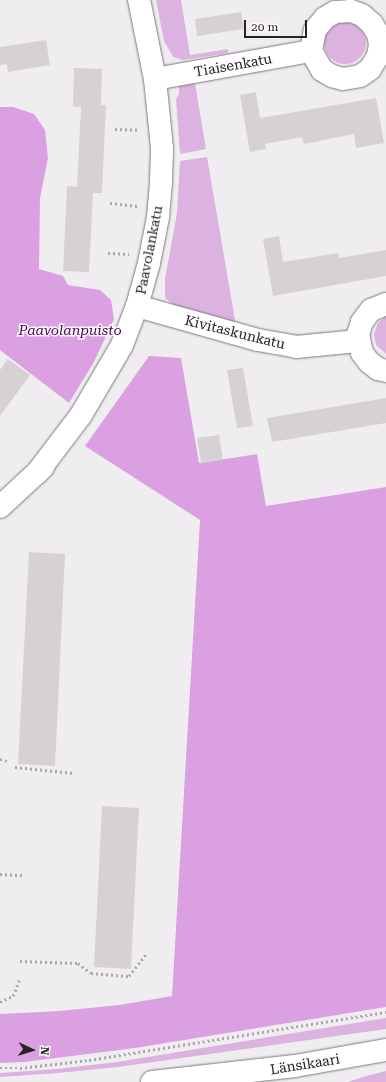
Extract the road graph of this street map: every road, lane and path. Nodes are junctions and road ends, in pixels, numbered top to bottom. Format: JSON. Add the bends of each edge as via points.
{"nodes":[{"id":1,"x":138,"y":0,"type":"edge"},
{"id":2,"x":311,"y":52,"type":"dead end"},
{"id":3,"x":155,"y":79,"type":"junction"},
{"id":4,"x":115,"y":129,"type":"dead end"},
{"id":5,"x":145,"y":130,"type":"dead end"},
{"id":6,"x":110,"y":203,"type":"dead end"},
{"id":7,"x":144,"y":206,"type":"dead end"},
{"id":8,"x":108,"y":252,"type":"dead end"},
{"id":9,"x":136,"y":255,"type":"dead end"},
{"id":10,"x":386,"y":304,"type":"edge"},
{"id":11,"x":137,"y":306,"type":"junction"},
{"id":12,"x":358,"y":341,"type":"junction"},
{"id":13,"x":386,"y":371,"type":"edge"},
{"id":14,"x":0,"y":507,"type":"edge"},
{"id":15,"x":0,"y":759,"type":"edge"},
{"id":16,"x":7,"y":762,"type":"dead end"},
{"id":17,"x":15,"y":767,"type":"dead end"},
{"id":18,"x":74,"y":773,"type":"dead end"},
{"id":19,"x":0,"y":874,"type":"edge"},
{"id":20,"x":22,"y":875,"type":"dead end"},
{"id":21,"x":147,"y":953,"type":"dead end"},
{"id":22,"x":20,"y":961,"type":"dead end"},
{"id":23,"x":20,"y":978,"type":"dead end"},
{"id":24,"x":0,"y":1002,"type":"edge"},
{"id":25,"x":386,"y":1012,"type":"edge"},
{"id":26,"x":386,"y":1050,"type":"edge"},
{"id":27,"x":0,"y":1068,"type":"edge"},
{"id":28,"x":295,"y":1074,"type":"edge"},
{"id":29,"x":152,"y":1082,"type":"edge"}],
"edges":[{"from":1,"to":3,"type":"street","name":"Paavolankatu"},
{"from":2,"to":3,"type":"street","name":"Tiaisenkatu"},
{"from":3,"to":11,"type":"street","name":"Paavolankatu","via":[[162,148],[161,180],[158,217]]},
{"from":4,"to":5,"type":"path"},
{"from":6,"to":7,"type":"path"},
{"from":8,"to":9,"type":"path"},
{"from":10,"to":12,"type":"street","via":[[371,310],[362,322]]},
{"from":11,"to":12,"type":"street","name":"Kivitaskunkatu","via":[[258,340],[296,347]]},
{"from":11,"to":14,"type":"street","name":"Paavolankatu","via":[[122,345],[84,409],[40,470]]},
{"from":12,"to":13,"type":"street","via":[[362,353],[369,362]]},
{"from":15,"to":16,"type":"path"},
{"from":17,"to":18,"type":"path"},
{"from":19,"to":20,"type":"path"},
{"from":21,"to":22,"type":"path","via":[[129,976],[91,972],[78,963]]},
{"from":23,"to":24,"type":"path","via":[[13,996]]},
{"from":25,"to":27,"type":"path","via":[[89,1060]]},
{"from":26,"to":28,"type":"street","name":"Länsikaari"},
{"from":28,"to":29,"type":"street","name":"Länsikaari"}]}
